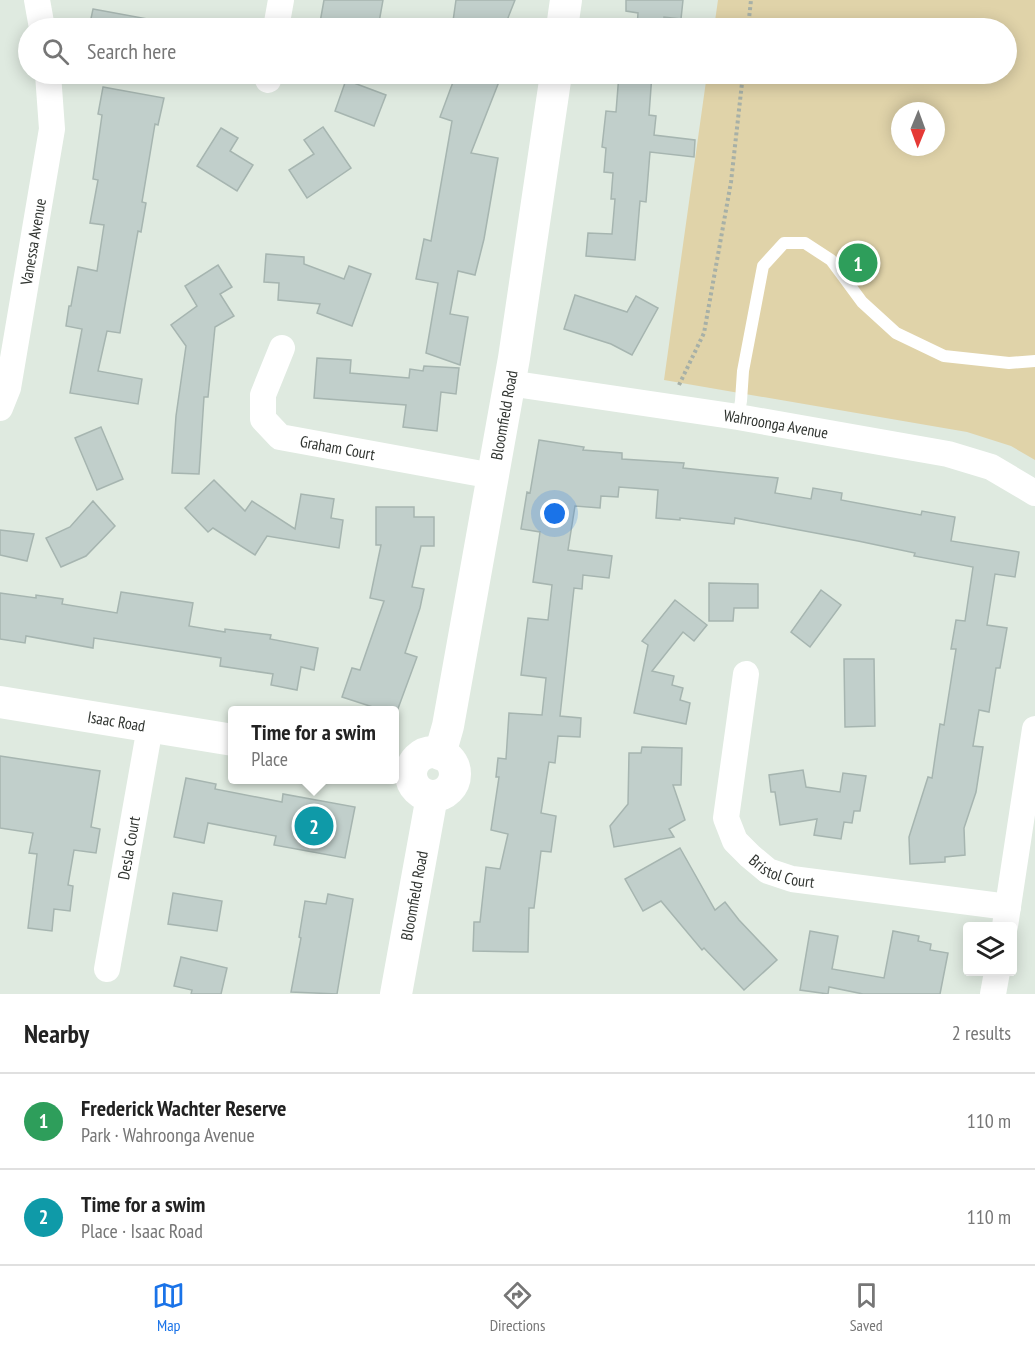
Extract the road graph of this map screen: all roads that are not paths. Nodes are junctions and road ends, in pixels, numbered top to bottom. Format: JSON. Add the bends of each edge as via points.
{"nodes":[{"id":1,"x":37,"y":0,"type":"edge"},
{"id":2,"x":281,"y":0,"type":"edge"},
{"id":3,"x":566,"y":0,"type":"edge"},
{"id":4,"x":40,"y":18,"type":"edge"},
{"id":5,"x":278,"y":18,"type":"edge"},
{"id":6,"x":563,"y":18,"type":"edge"},
{"id":7,"x":49,"y":84,"type":"edge"},
{"id":8,"x":554,"y":84,"type":"edge"},
{"id":9,"x":282,"y":348,"type":"dead end"},
{"id":10,"x":1035,"y":362,"type":"edge"},
{"id":11,"x":509,"y":383,"type":"junction"},
{"id":12,"x":0,"y":408,"type":"edge"},
{"id":13,"x":738,"y":417,"type":"junction"},
{"id":14,"x":493,"y":476,"type":"junction"},
{"id":15,"x":1035,"y":493,"type":"edge"},
{"id":16,"x":746,"y":674,"type":"dead end"},
{"id":17,"x":0,"y":702,"type":"edge"},
{"id":18,"x":150,"y":727,"type":"junction"},
{"id":19,"x":1035,"y":729,"type":"edge"},
{"id":20,"x":228,"y":739,"type":"edge"},
{"id":21,"x":440,"y":754,"type":"junction"},
{"id":22,"x":404,"y":767,"type":"edge"},
{"id":23,"x":432,"y":796,"type":"junction"},
{"id":24,"x":1006,"y":917,"type":"edge"},
{"id":25,"x":107,"y":969,"type":"dead end"},
{"id":26,"x":996,"y":976,"type":"edge"},
{"id":27,"x":396,"y":994,"type":"edge"},
{"id":28,"x":993,"y":994,"type":"edge"}],
"edges":[{"from":1,"to":4,"type":"street"},
{"from":2,"to":5,"type":"street"},
{"from":3,"to":6,"type":"street"},
{"from":7,"to":12,"type":"street","name":"Vanessa Avenue","via":[[52,129],[8,388]]},
{"from":8,"to":11,"type":"street","name":"Bloomfield Road"},
{"from":9,"to":14,"type":"street","name":"Graham Court","via":[[263,395],[263,419],[280,437]]},
{"from":10,"to":13,"type":"lane","via":[[944,356],[896,333],[862,302],[831,260],[805,243],[784,243],[763,266]]},
{"from":11,"to":13,"type":"street","name":"Wahroonga Avenue"},
{"from":11,"to":14,"type":"street","name":"Bloomfield Road"},
{"from":13,"to":15,"type":"street","name":"Wahroonga Avenue","via":[[948,454],[991,467]]},
{"from":14,"to":21,"type":"street","name":"Bloomfield Road"},
{"from":16,"to":24,"type":"street","name":"Bristol Court","via":[[726,818],[735,840],[750,856],[768,871],[792,879]]},
{"from":17,"to":18,"type":"street","name":"Isaac Road"},
{"from":18,"to":20,"type":"street","name":"Isaac Road"},
{"from":18,"to":25,"type":"street","name":"Desla Court"},
{"from":19,"to":24,"type":"street"},
{"from":21,"to":22,"type":"street","via":[[426,753]]},
{"from":21,"to":23,"type":"street","via":[[453,765],[455,776],[448,790]]},
{"from":22,"to":23,"type":"street","via":[[415,787]]},
{"from":23,"to":27,"type":"street","name":"Bloomfield Road"},
{"from":26,"to":28,"type":"street"}]}
